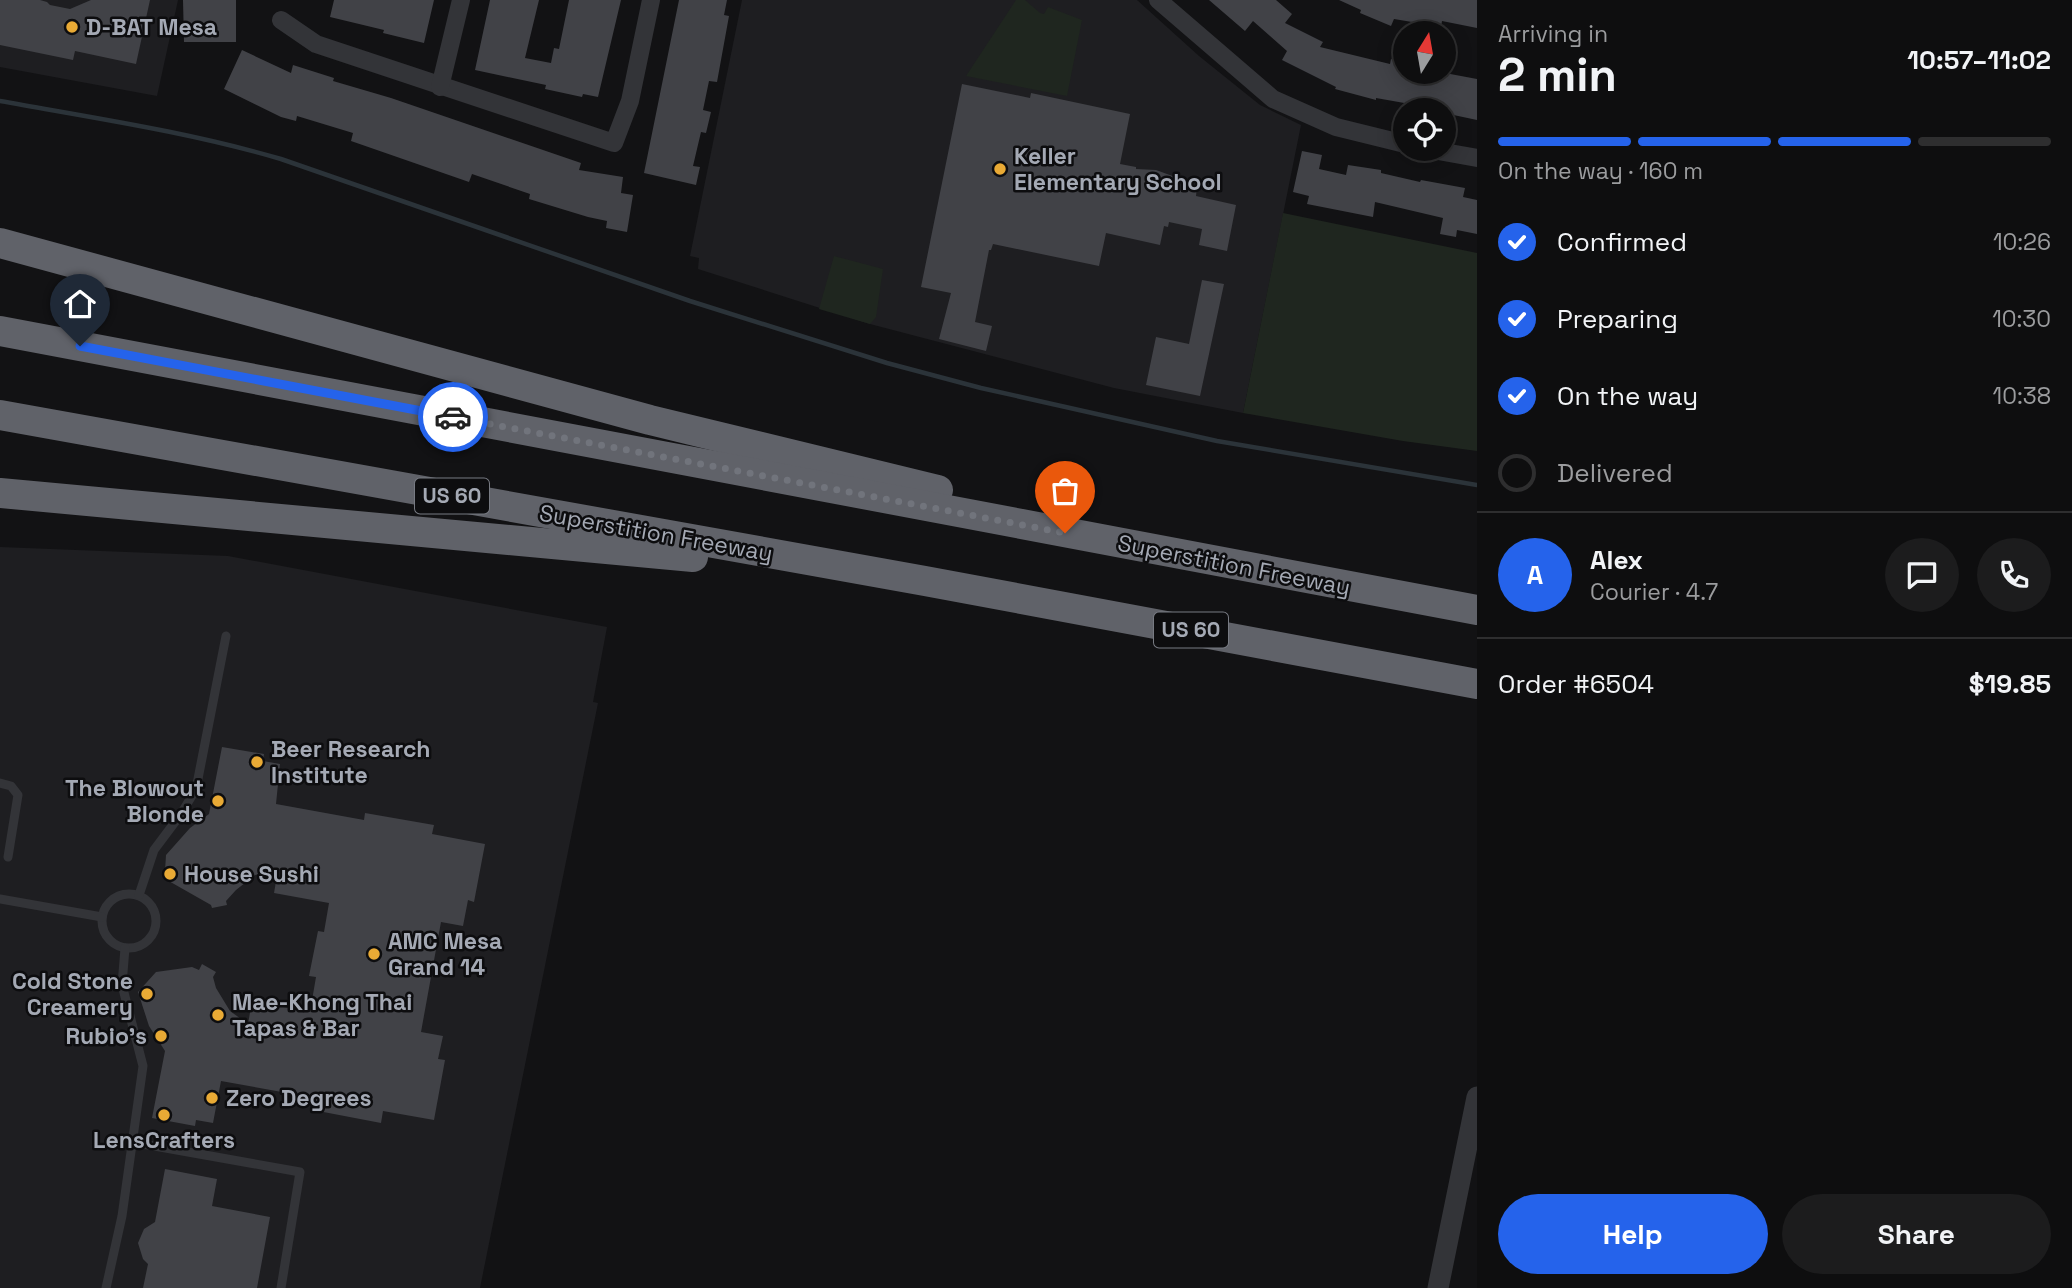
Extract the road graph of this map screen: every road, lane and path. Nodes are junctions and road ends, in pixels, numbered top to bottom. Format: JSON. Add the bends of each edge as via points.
{"nodes":[{"id":1,"x":461,"y":0,"type":"edge"},
{"id":2,"x":651,"y":0,"type":"edge"},
{"id":3,"x":1158,"y":0,"type":"edge"},
{"id":4,"x":281,"y":20,"type":"dead end"},
{"id":5,"x":440,"y":86,"type":"junction"},
{"id":6,"x":1393,"y":141,"type":"edge"},
{"id":7,"x":1456,"y":154,"type":"edge"},
{"id":8,"x":1477,"y":158,"type":"edge"},
{"id":9,"x":0,"y":243,"type":"edge"},
{"id":10,"x":0,"y":331,"type":"edge"},
{"id":11,"x":0,"y":415,"type":"edge"},
{"id":12,"x":0,"y":493,"type":"edge"},
{"id":13,"x":905,"y":577,"type":"junction"},
{"id":14,"x":1302,"y":579,"type":"junction"},
{"id":15,"x":1477,"y":610,"type":"edge"},
{"id":16,"x":226,"y":636,"type":"dead end"},
{"id":17,"x":1477,"y":684,"type":"edge"},
{"id":18,"x":0,"y":783,"type":"edge"},
{"id":19,"x":8,"y":858,"type":"dead end"},
{"id":20,"x":139,"y":895,"type":"junction"},
{"id":21,"x":0,"y":899,"type":"edge"},
{"id":22,"x":102,"y":917,"type":"junction"},
{"id":23,"x":125,"y":948,"type":"junction"},
{"id":24,"x":1477,"y":1097,"type":"edge"},
{"id":25,"x":132,"y":1142,"type":"junction"},
{"id":26,"x":106,"y":1288,"type":"edge"},
{"id":27,"x":281,"y":1288,"type":"edge"},
{"id":28,"x":1438,"y":1288,"type":"edge"}],
"edges":[{"from":1,"to":5,"type":"street"},
{"from":2,"to":5,"type":"street","via":[[630,101],[614,143]]},
{"from":3,"to":6,"type":"street","via":[[1273,100],[1336,127]]},
{"from":4,"to":5,"type":"street","via":[[316,44]]},
{"from":7,"to":8,"type":"street"},
{"from":9,"to":14,"type":"highway","via":[[650,420]]},
{"from":10,"to":14,"type":"highway","name":"Superstition Freeway"},
{"from":11,"to":13,"type":"highway","name":"Superstition Freeway","number":"US 60"},
{"from":12,"to":13,"type":"highway"},
{"from":13,"to":17,"type":"highway","name":"Superstition Freeway","number":"US 60"},
{"from":14,"to":15,"type":"highway","name":"Superstition Freeway"},
{"from":16,"to":20,"type":"lane","via":[[195,789],[154,850]]},
{"from":18,"to":19,"type":"lane","via":[[11,786],[18,795]]},
{"from":20,"to":22,"type":"lane","via":[[116,897]]},
{"from":20,"to":23,"type":"lane","via":[[153,906],[155,932],[143,945]]},
{"from":21,"to":22,"type":"lane"},
{"from":22,"to":23,"type":"lane","via":[[110,941]]},
{"from":23,"to":25,"type":"lane","via":[[122,985],[143,1066]]},
{"from":24,"to":28,"type":"street"},
{"from":25,"to":26,"type":"lane"},
{"from":25,"to":27,"type":"lane","via":[[300,1172]]}]}
